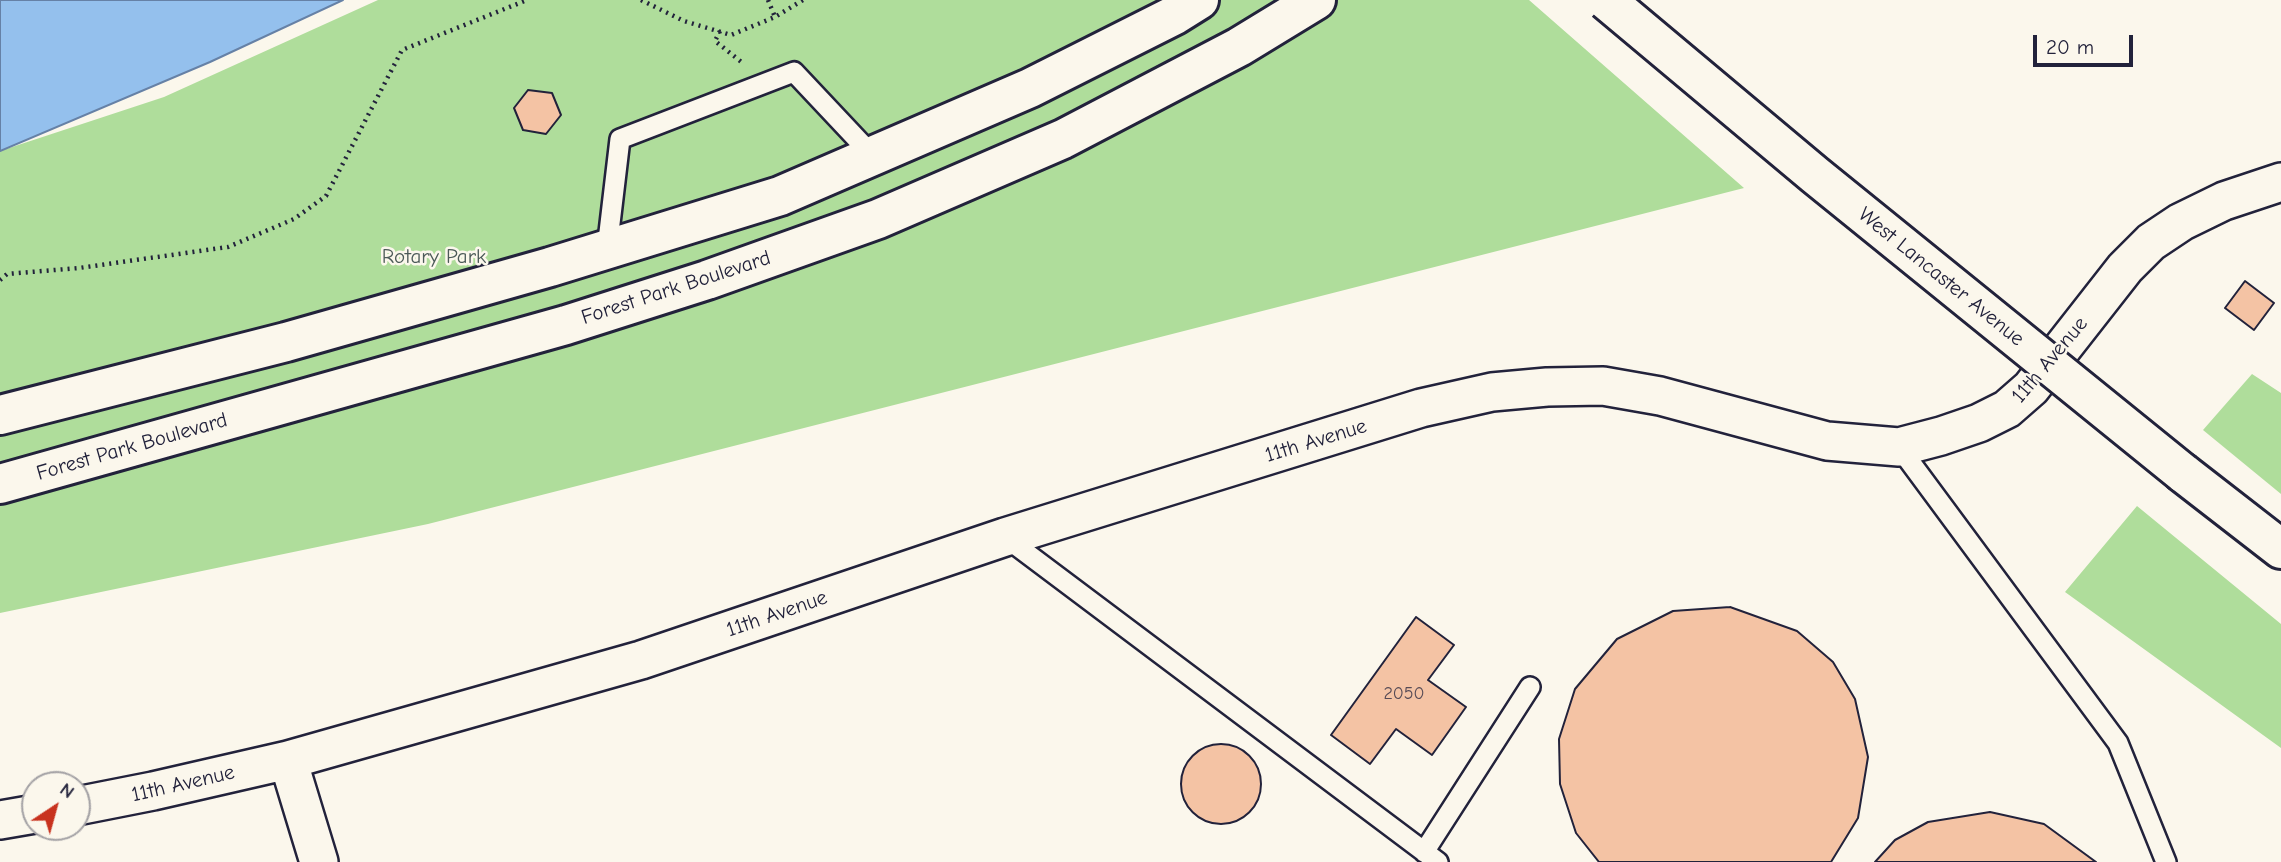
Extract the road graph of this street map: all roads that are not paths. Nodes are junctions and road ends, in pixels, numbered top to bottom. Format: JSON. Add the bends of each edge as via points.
{"nodes":[{"id":1,"x":1199,"y":0,"type":"edge"},
{"id":2,"x":1316,"y":0,"type":"edge"},
{"id":3,"x":1606,"y":0,"type":"edge"},
{"id":4,"x":873,"y":156,"type":"junction"},
{"id":5,"x":2281,"y":182,"type":"edge"},
{"id":6,"x":607,"y":249,"type":"junction"},
{"id":7,"x":0,"y":415,"type":"edge"},
{"id":8,"x":1899,"y":447,"type":"junction"},
{"id":9,"x":0,"y":484,"type":"edge"},
{"id":10,"x":1005,"y":537,"type":"junction"},
{"id":11,"x":2281,"y":549,"type":"edge"},
{"id":12,"x":1530,"y":687,"type":"dead end"},
{"id":13,"x":288,"y":760,"type":"junction"},
{"id":14,"x":91,"y":803,"type":"edge"},
{"id":15,"x":21,"y":816,"type":"edge"},
{"id":16,"x":0,"y":820,"type":"edge"},
{"id":17,"x":1431,"y":857,"type":"edge"},
{"id":18,"x":319,"y":862,"type":"edge"},
{"id":19,"x":2166,"y":862,"type":"edge"}],
"edges":[{"from":1,"to":4,"type":"main road","via":[[1030,88]]},
{"from":2,"to":9,"type":"main road","name":"Forest Park Boulevard","via":[[1240,47],[1063,139],[878,219],[566,325]]},
{"from":3,"to":11,"type":"main road","name":"West Lancaster Avenue","bridge":true,"via":[[1815,175]]},
{"from":4,"to":6,"type":"main road","via":[[780,196]]},
{"from":4,"to":6,"type":"lane","via":[[794,72],[620,139]]},
{"from":5,"to":8,"type":"street","name":"11th Avenue","via":[[2224,201],[2151,242],[2125,268],[2031,388],[2007,409],[1966,428]]},
{"from":6,"to":7,"type":"main road","via":[[286,342]]},
{"from":8,"to":10,"type":"street","name":"11th Avenue","via":[[1827,442],[1660,396],[1603,386],[1547,387],[1421,408]]},
{"from":8,"to":19,"type":"lane","via":[[2118,743]]},
{"from":10,"to":13,"type":"street","name":"11th Avenue","via":[[641,660]]},
{"from":10,"to":17,"type":"lane"},
{"from":12,"to":17,"type":"lane"},
{"from":13,"to":14,"type":"street","name":"11th Avenue"},
{"from":13,"to":18,"type":"street"},
{"from":15,"to":16,"type":"street"}]}
